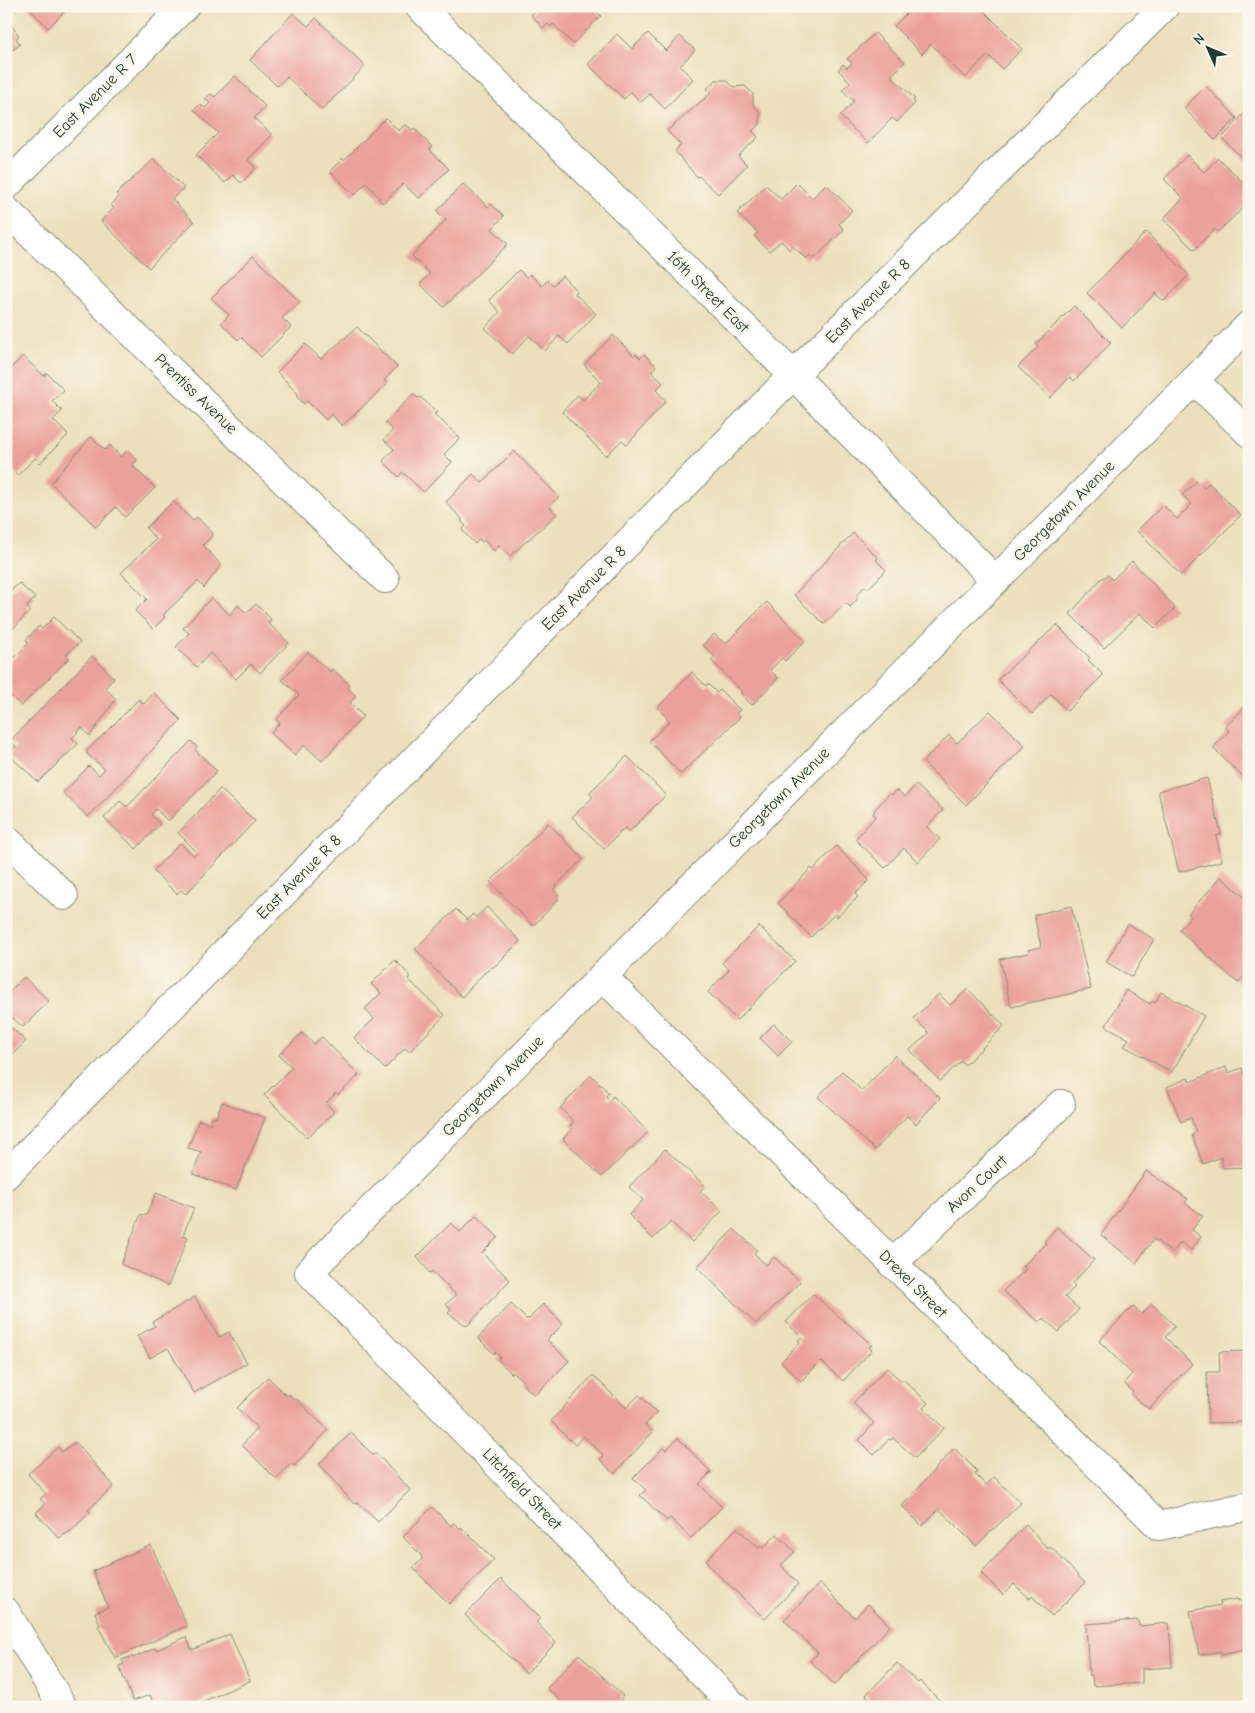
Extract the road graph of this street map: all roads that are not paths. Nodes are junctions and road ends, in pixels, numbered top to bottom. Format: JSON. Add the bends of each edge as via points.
{"nodes":[{"id":1,"x":185,"y":6,"type":"edge"},
{"id":2,"x":419,"y":6,"type":"edge"},
{"id":3,"x":1165,"y":6,"type":"edge"},
{"id":4,"x":6,"y":186,"type":"edge"},
{"id":5,"x":6,"y":210,"type":"edge"},
{"id":6,"x":1249,"y":325,"type":"edge"},
{"id":7,"x":793,"y":375,"type":"junction"},
{"id":8,"x":1194,"y":380,"type":"junction"},
{"id":9,"x":1249,"y":433,"type":"edge"},
{"id":10,"x":385,"y":579,"type":"dead end"},
{"id":11,"x":995,"y":580,"type":"junction"},
{"id":12,"x":6,"y":839,"type":"edge"},
{"id":13,"x":64,"y":896,"type":"dead end"},
{"id":14,"x":602,"y":976,"type":"junction"},
{"id":15,"x":1061,"y":1104,"type":"dead end"},
{"id":16,"x":6,"y":1175,"type":"edge"},
{"id":17,"x":892,"y":1264,"type":"junction"},
{"id":18,"x":309,"y":1272,"type":"joint"},
{"id":19,"x":1249,"y":1506,"type":"edge"},
{"id":20,"x":6,"y":1612,"type":"edge"},
{"id":21,"x":63,"y":1707,"type":"edge"},
{"id":22,"x":735,"y":1707,"type":"edge"}],
"edges":[{"from":1,"to":4,"type":"street","name":"East Avenue R 7"},
{"from":2,"to":7,"type":"street","name":"16th Street East"},
{"from":3,"to":7,"type":"street","name":"East Avenue R 8"},
{"from":5,"to":10,"type":"street","name":"Prentiss Avenue"},
{"from":6,"to":8,"type":"street","name":"Georgetown Avenue"},
{"from":7,"to":11,"type":"street","name":"16th Street East"},
{"from":7,"to":16,"type":"street","name":"East Avenue R 8"},
{"from":8,"to":9,"type":"street"},
{"from":8,"to":11,"type":"street","name":"Georgetown Avenue"},
{"from":11,"to":14,"type":"street","name":"Georgetown Avenue"},
{"from":12,"to":13,"type":"street"},
{"from":14,"to":17,"type":"street","name":"Drexel Street"},
{"from":14,"to":18,"type":"street","name":"Georgetown Avenue"},
{"from":15,"to":17,"type":"street","name":"Avon Court"},
{"from":17,"to":19,"type":"street","name":"Drexel Street","via":[[1159,1526]]},
{"from":18,"to":22,"type":"street","name":"Litchfield Street"},
{"from":20,"to":21,"type":"street"}]}
